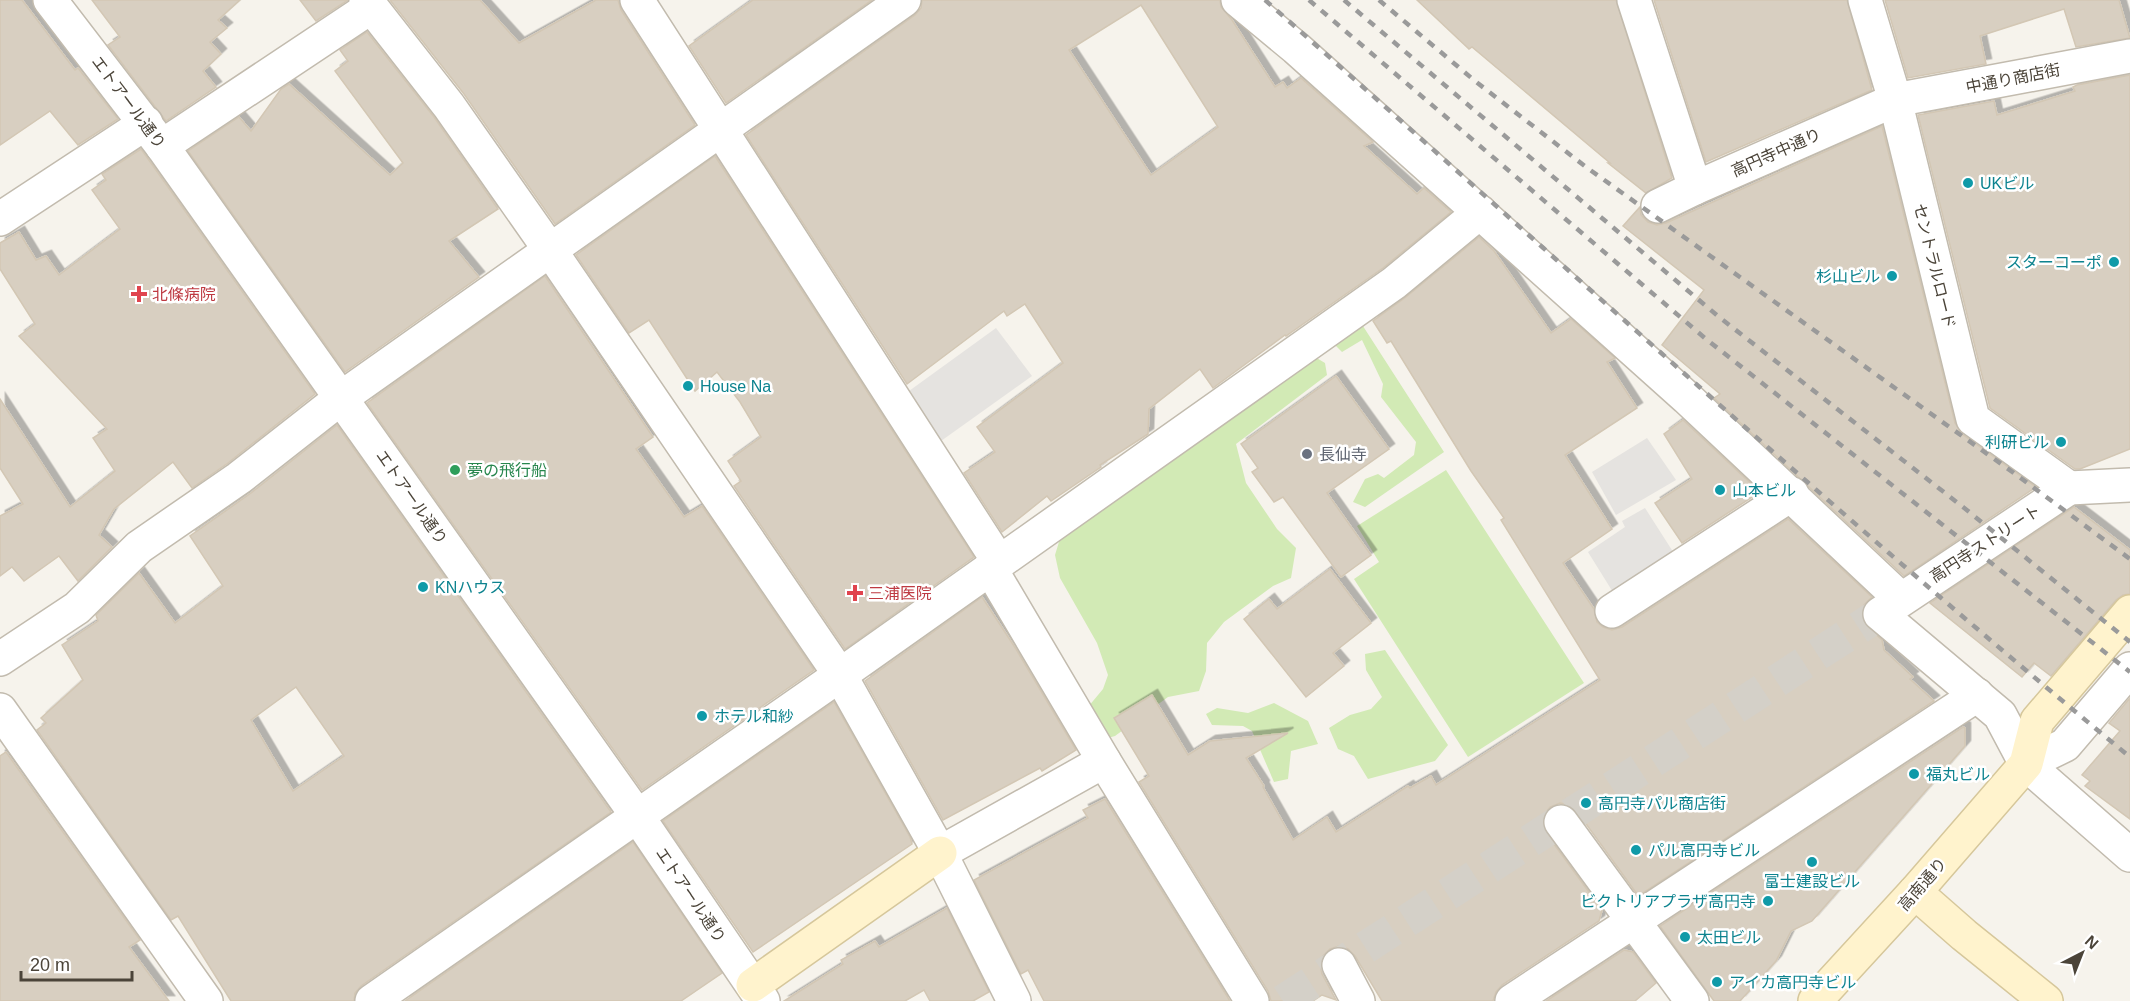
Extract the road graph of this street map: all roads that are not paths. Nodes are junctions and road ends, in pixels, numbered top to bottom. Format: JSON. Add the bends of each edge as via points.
{"nodes":[{"id":1,"x":50,"y":0,"type":"edge"},
{"id":2,"x":637,"y":0,"type":"edge"},
{"id":3,"x":904,"y":0,"type":"edge"},
{"id":4,"x":1238,"y":0,"type":"edge"},
{"id":5,"x":1634,"y":0,"type":"edge"},
{"id":6,"x":1865,"y":0,"type":"edge"},
{"id":7,"x":369,"y":4,"type":"edge"},
{"id":8,"x":2130,"y":56,"type":"edge"},
{"id":9,"x":1895,"y":100,"type":"junction"},
{"id":10,"x":721,"y":130,"type":"junction"},
{"id":11,"x":154,"y":135,"type":"junction"},
{"id":12,"x":1695,"y":188,"type":"junction"},
{"id":13,"x":1658,"y":206,"type":"dead end"},
{"id":14,"x":1480,"y":212,"type":"junction"},
{"id":15,"x":0,"y":219,"type":"edge"},
{"id":16,"x":550,"y":250,"type":"junction"},
{"id":17,"x":341,"y":398,"type":"junction"},
{"id":18,"x":2130,"y":485,"type":"edge"},
{"id":19,"x":2069,"y":488,"type":"junction"},
{"id":20,"x":1792,"y":494,"type":"junction"},
{"id":21,"x":995,"y":565,"type":"junction"},
{"id":22,"x":1901,"y":598,"type":"junction"},
{"id":23,"x":1612,"y":611,"type":"dead end"},
{"id":24,"x":2130,"y":612,"type":"edge"},
{"id":25,"x":0,"y":658,"type":"edge"},
{"id":26,"x":2130,"y":669,"type":"edge"},
{"id":27,"x":840,"y":675,"type":"junction"},
{"id":28,"x":1977,"y":695,"type":"junction"},
{"id":29,"x":0,"y":710,"type":"edge"},
{"id":30,"x":1104,"y":761,"type":"junction"},
{"id":31,"x":2026,"y":764,"type":"junction"},
{"id":32,"x":638,"y":817,"type":"junction"},
{"id":33,"x":1561,"y":822,"type":"dead end"},
{"id":34,"x":940,"y":853,"type":"junction"},
{"id":35,"x":2130,"y":855,"type":"edge"},
{"id":36,"x":1915,"y":892,"type":"junction"},
{"id":37,"x":1634,"y":921,"type":"junction"},
{"id":38,"x":1339,"y":965,"type":"dead end"},
{"id":39,"x":758,"y":993,"type":"edge"},
{"id":40,"x":206,"y":1001,"type":"edge"},
{"id":41,"x":372,"y":1001,"type":"edge"},
{"id":42,"x":1014,"y":1001,"type":"edge"},
{"id":43,"x":1252,"y":1001,"type":"edge"},
{"id":44,"x":1358,"y":1001,"type":"edge"},
{"id":45,"x":1512,"y":1001,"type":"edge"},
{"id":46,"x":1692,"y":1001,"type":"edge"},
{"id":47,"x":1815,"y":1001,"type":"edge"},
{"id":48,"x":2046,"y":1001,"type":"edge"}],
"edges":[{"from":1,"to":11,"type":"street","name":"エトアール通り"},
{"from":2,"to":10,"type":"street"},
{"from":3,"to":10,"type":"street"},
{"from":4,"to":14,"type":"street"},
{"from":5,"to":12,"type":"street"},
{"from":6,"to":9,"type":"street","name":"セントラルロード"},
{"from":7,"to":11,"type":"street"},
{"from":7,"to":16,"type":"street","via":[[449,106]]},
{"from":8,"to":9,"type":"street","name":"中通り商店街"},
{"from":9,"to":12,"type":"street","name":"高円寺中通り"},
{"from":9,"to":19,"type":"street","name":"セントラルロード","via":[[1973,419]]},
{"from":10,"to":16,"type":"street"},
{"from":10,"to":21,"type":"street"},
{"from":11,"to":15,"type":"street"},
{"from":11,"to":17,"type":"street","name":"エトアール通り"},
{"from":12,"to":13,"type":"street","name":"高円寺中通り"},
{"from":14,"to":20,"type":"street"},
{"from":14,"to":21,"type":"street","via":[[1394,283]]},
{"from":16,"to":17,"type":"street"},
{"from":16,"to":27,"type":"street"},
{"from":17,"to":25,"type":"street","via":[[239,478],[139,547],[77,608]]},
{"from":17,"to":32,"type":"street","name":"エトアール通り"},
{"from":18,"to":19,"type":"street"},
{"from":19,"to":22,"type":"street","name":"高円寺ストリート"},
{"from":20,"to":22,"type":"street"},
{"from":20,"to":23,"type":"street"},
{"from":21,"to":27,"type":"street"},
{"from":21,"to":30,"type":"street"},
{"from":22,"to":28,"type":"street","name":"高円寺ストリート","via":[[1880,614]]},
{"from":24,"to":31,"type":"street","name":"高南通り","via":[[2037,721]]},
{"from":26,"to":31,"type":"street","name":"高南通り","via":[[2065,745]]},
{"from":27,"to":32,"type":"street"},
{"from":27,"to":34,"type":"street"},
{"from":28,"to":31,"type":"street","via":[[2000,715]]},
{"from":28,"to":37,"type":"street"},
{"from":29,"to":40,"type":"street"},
{"from":30,"to":34,"type":"street"},
{"from":30,"to":43,"type":"street"},
{"from":31,"to":35,"type":"street"},
{"from":31,"to":36,"type":"street","name":"高南通り"},
{"from":32,"to":39,"type":"street","name":"エトアール通り"},
{"from":32,"to":41,"type":"street"},
{"from":33,"to":37,"type":"street"},
{"from":34,"to":39,"type":"street"},
{"from":34,"to":42,"type":"street"},
{"from":36,"to":47,"type":"street","name":"高南通り"},
{"from":36,"to":48,"type":"street"},
{"from":37,"to":45,"type":"street"},
{"from":37,"to":46,"type":"street"},
{"from":38,"to":44,"type":"street"}]}
